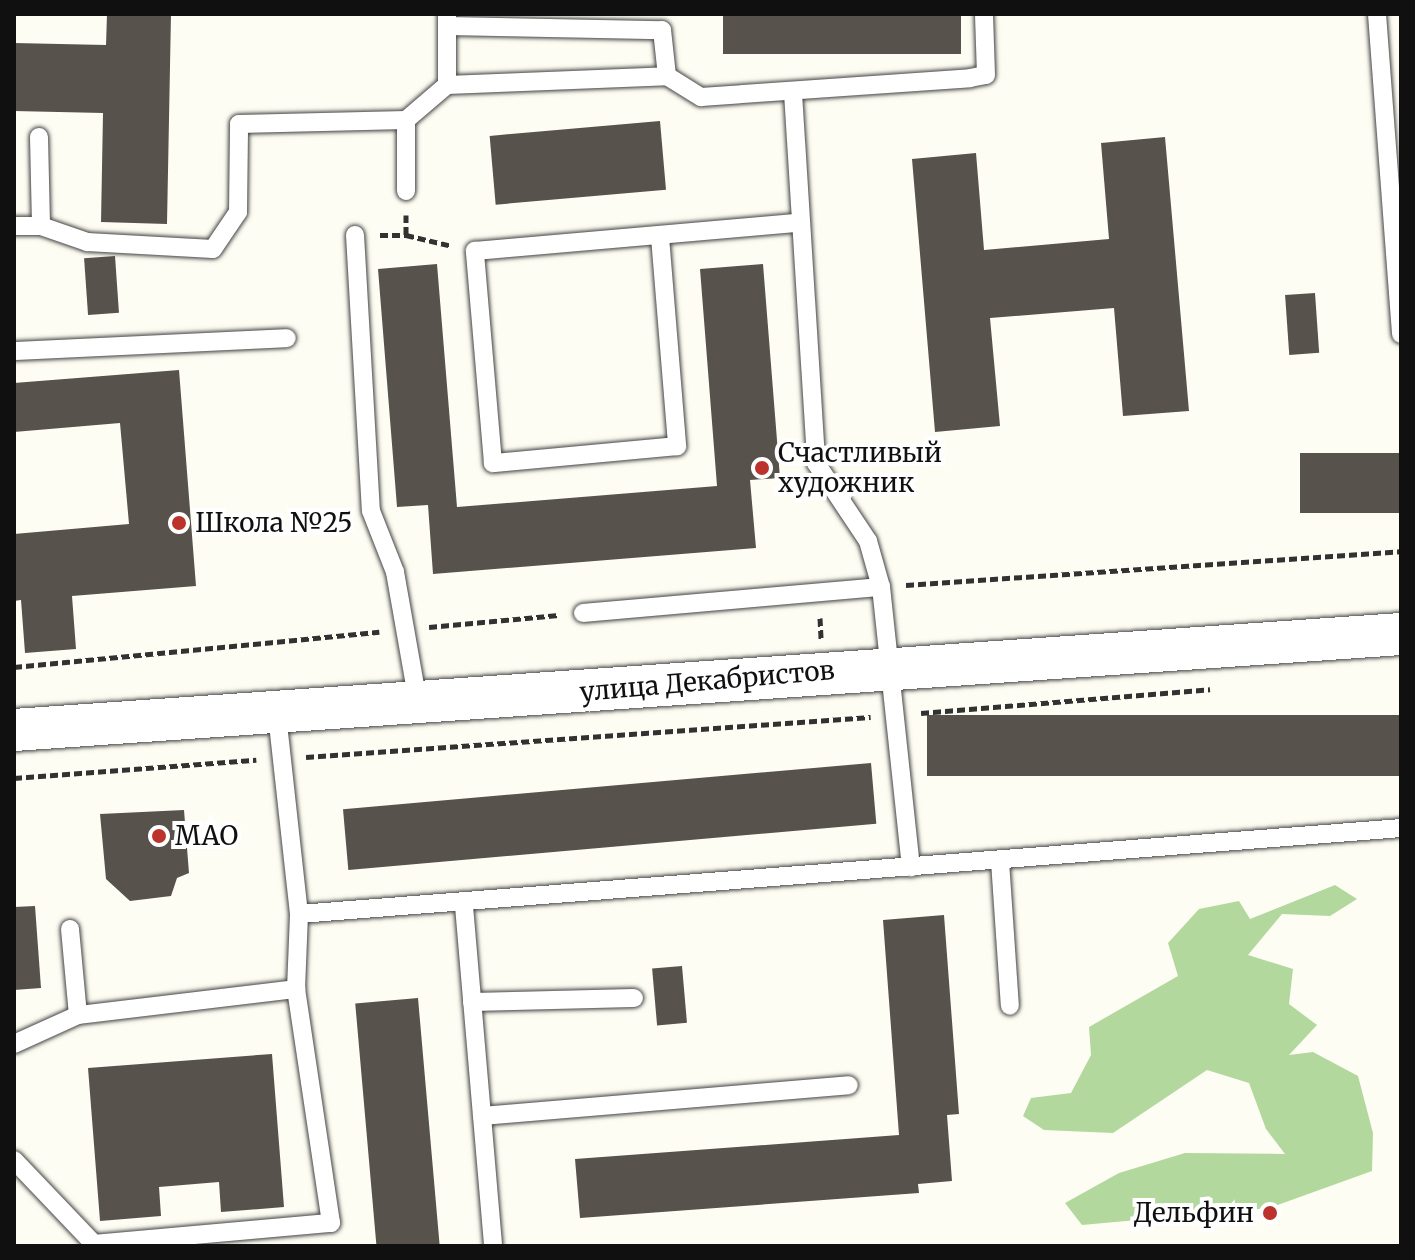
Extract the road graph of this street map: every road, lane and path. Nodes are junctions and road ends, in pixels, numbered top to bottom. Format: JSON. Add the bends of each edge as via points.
{"nodes":[{"id":1,"x":984,"y":14,"type":"edge"},
{"id":2,"x":1377,"y":14,"type":"edge"},
{"id":3,"x":447,"y":20,"type":"edge"},
{"id":4,"x":667,"y":76,"type":"junction"},
{"id":5,"x":447,"y":85,"type":"junction"},
{"id":6,"x":793,"y":93,"type":"junction"},
{"id":7,"x":406,"y":120,"type":"junction"},
{"id":8,"x":39,"y":137,"type":"dead end"},
{"id":9,"x":406,"y":191,"type":"joint"},
{"id":10,"x":798,"y":223,"type":"junction"},
{"id":11,"x":14,"y":226,"type":"edge"},
{"id":12,"x":41,"y":226,"type":"junction"},
{"id":13,"x":355,"y":235,"type":"joint"},
{"id":14,"x":406,"y":235,"type":"junction"},
{"id":15,"x":660,"y":237,"type":"junction"},
{"id":16,"x":475,"y":251,"type":"junction"},
{"id":17,"x":1401,"y":334,"type":"edge"},
{"id":18,"x":287,"y":338,"type":"dead end"},
{"id":19,"x":14,"y":351,"type":"edge"},
{"id":20,"x":1401,"y":551,"type":"edge"},
{"id":21,"x":881,"y":587,"type":"junction"},
{"id":22,"x":583,"y":613,"type":"joint"},
{"id":23,"x":405,"y":629,"type":"junction"},
{"id":24,"x":1401,"y":634,"type":"edge"},
{"id":25,"x":888,"y":666,"type":"junction"},
{"id":26,"x":14,"y":667,"type":"edge"},
{"id":27,"x":1227,"y":687,"type":"dead end"},
{"id":28,"x":419,"y":705,"type":"junction"},
{"id":29,"x":277,"y":714,"type":"junction"},
{"id":30,"x":894,"y":715,"type":"junction"},
{"id":31,"x":14,"y":730,"type":"edge"},
{"id":32,"x":280,"y":759,"type":"junction"},
{"id":33,"x":14,"y":778,"type":"edge"},
{"id":34,"x":1401,"y":828,"type":"edge"},
{"id":35,"x":1000,"y":861,"type":"junction"},
{"id":36,"x":911,"y":867,"type":"junction"},
{"id":37,"x":464,"y":906,"type":"junction"},
{"id":38,"x":299,"y":914,"type":"junction"},
{"id":39,"x":70,"y":929,"type":"dead end"},
{"id":40,"x":296,"y":989,"type":"junction"},
{"id":41,"x":634,"y":998,"type":"dead end"},
{"id":42,"x":472,"y":1002,"type":"junction"},
{"id":43,"x":1010,"y":1006,"type":"dead end"},
{"id":44,"x":78,"y":1015,"type":"junction"},
{"id":45,"x":14,"y":1044,"type":"edge"},
{"id":46,"x":849,"y":1085,"type":"dead end"},
{"id":47,"x":482,"y":1116,"type":"junction"},
{"id":48,"x":14,"y":1160,"type":"edge"},
{"id":49,"x":231,"y":1239,"type":"edge"},
{"id":50,"x":493,"y":1246,"type":"edge"}],
"edges":[{"from":1,"to":6,"type":"lane","via":[[986,75]]},
{"from":2,"to":17,"type":"lane"},
{"from":3,"to":4,"type":"lane","via":[[662,30]]},
{"from":3,"to":5,"type":"lane"},
{"from":4,"to":5,"type":"lane"},
{"from":4,"to":6,"type":"lane","via":[[701,97]]},
{"from":5,"to":7,"type":"lane"},
{"from":6,"to":10,"type":"lane"},
{"from":7,"to":9,"type":"lane"},
{"from":7,"to":12,"type":"lane","via":[[239,124],[238,212],[213,249],[87,242]]},
{"from":8,"to":12,"type":"lane"},
{"from":9,"to":14,"type":"path"},
{"from":10,"to":15,"type":"lane"},
{"from":10,"to":21,"type":"lane","via":[[816,463],[868,541]]},
{"from":11,"to":12,"type":"lane"},
{"from":13,"to":14,"type":"path"},
{"from":13,"to":23,"type":"lane","via":[[371,511],[395,572]]},
{"from":14,"to":16,"type":"path"},
{"from":15,"to":16,"type":"lane"},
{"from":15,"to":16,"type":"lane","via":[[677,446],[507,463],[493,463]]},
{"from":18,"to":19,"type":"lane"},
{"from":20,"to":21,"type":"path"},
{"from":21,"to":22,"type":"lane"},
{"from":21,"to":25,"type":"lane"},
{"from":22,"to":23,"type":"path"},
{"from":23,"to":26,"type":"path"},
{"from":23,"to":28,"type":"lane"},
{"from":24,"to":25,"type":"street","name":"улица Декабристов"},
{"from":25,"to":28,"type":"street","name":"улица Декабристов"},
{"from":25,"to":30,"type":"lane"},
{"from":27,"to":30,"type":"path"},
{"from":28,"to":29,"type":"street","name":"улица Декабристов"},
{"from":29,"to":31,"type":"street","name":"улица Декабристов"},
{"from":29,"to":32,"type":"lane"},
{"from":30,"to":32,"type":"path"},
{"from":30,"to":36,"type":"lane"},
{"from":32,"to":33,"type":"path"},
{"from":32,"to":38,"type":"lane"},
{"from":34,"to":35,"type":"lane"},
{"from":35,"to":36,"type":"lane"},
{"from":35,"to":43,"type":"lane"},
{"from":36,"to":37,"type":"lane"},
{"from":37,"to":38,"type":"lane"},
{"from":37,"to":42,"type":"lane"},
{"from":38,"to":40,"type":"lane"},
{"from":39,"to":44,"type":"lane"},
{"from":40,"to":44,"type":"lane"},
{"from":40,"to":49,"type":"lane","via":[[331,1223]]},
{"from":41,"to":42,"type":"lane"},
{"from":42,"to":47,"type":"lane"},
{"from":44,"to":45,"type":"lane"},
{"from":46,"to":47,"type":"lane"},
{"from":47,"to":50,"type":"lane"},
{"from":48,"to":49,"type":"lane","via":[[94,1244]]}]}
